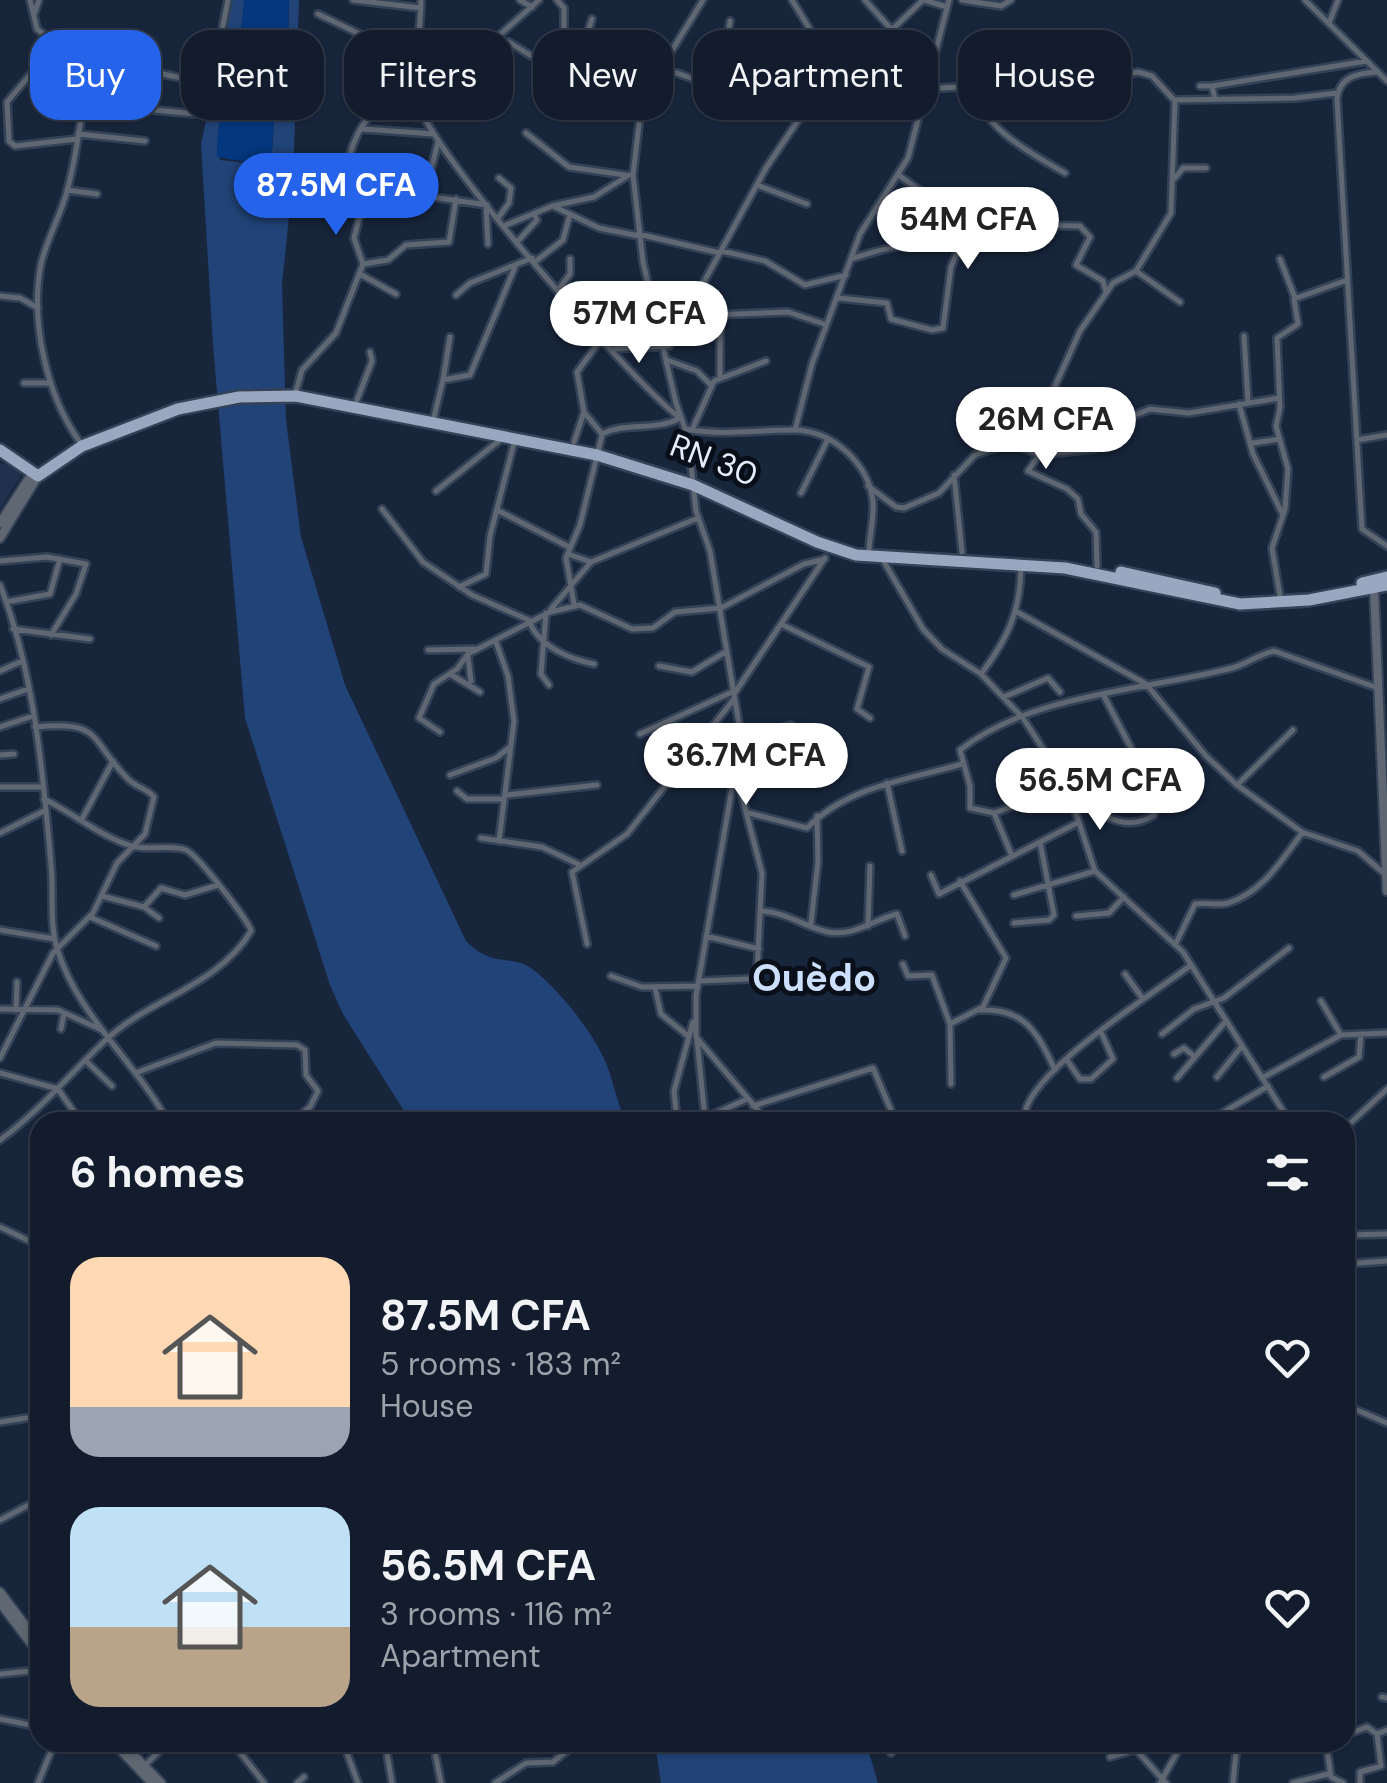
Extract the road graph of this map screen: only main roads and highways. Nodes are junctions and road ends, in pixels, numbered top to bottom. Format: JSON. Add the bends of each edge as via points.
{"nodes":[{"id":1,"x":0,"y":447,"type":"edge"},
{"id":2,"x":598,"y":452,"type":"junction"},
{"id":3,"x":38,"y":472,"type":"junction"},
{"id":4,"x":693,"y":482,"type":"junction"},
{"id":5,"x":1387,"y":577,"type":"edge"},
{"id":6,"x":1380,"y":587,"type":"edge"}],
"edges":[{"from":1,"to":3,"type":"main road"},
{"from":2,"to":3,"type":"main road","number":"RN 30","via":[[324,400],[239,397],[150,419]]},
{"from":2,"to":3,"type":"main road","number":"RN 30","via":[[574,442],[296,391],[202,396],[78,440]]},
{"from":2,"to":4,"type":"main road","number":"RN 30"},
{"from":4,"to":5,"type":"main road","name":"RN 30","number":"RN 30","via":[[818,536],[869,549],[1097,566],[1222,595],[1280,596]]},
{"from":4,"to":6,"type":"main road","number":"RN 30","via":[[829,553],[1065,568],[1240,604]]}]}
